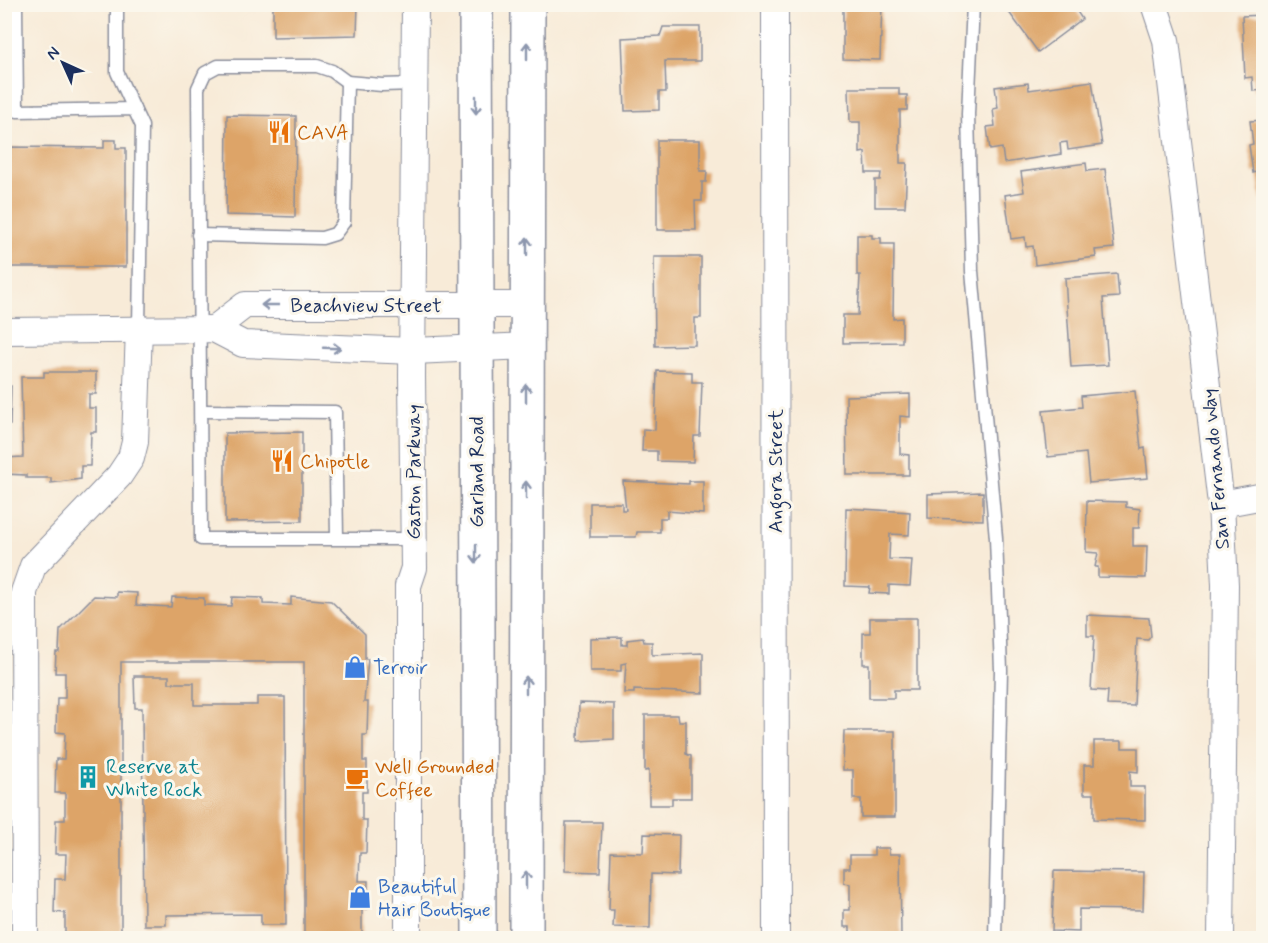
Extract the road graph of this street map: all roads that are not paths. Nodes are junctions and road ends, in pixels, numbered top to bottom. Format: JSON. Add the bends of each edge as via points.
{"nodes":[{"id":1,"x":16,"y":4,"type":"edge"},
{"id":2,"x":117,"y":4,"type":"edge"},
{"id":3,"x":416,"y":4,"type":"edge"},
{"id":4,"x":476,"y":4,"type":"edge"},
{"id":5,"x":528,"y":4,"type":"edge"},
{"id":6,"x":775,"y":4,"type":"edge"},
{"id":7,"x":973,"y":4,"type":"edge"},
{"id":8,"x":1154,"y":4,"type":"edge"},
{"id":9,"x":347,"y":82,"type":"junction"},
{"id":10,"x":415,"y":84,"type":"junction"},
{"id":11,"x":134,"y":109,"type":"junction"},
{"id":12,"x":198,"y":235,"type":"junction"},
{"id":13,"x":413,"y":304,"type":"junction"},
{"id":14,"x":475,"y":305,"type":"junction"},
{"id":15,"x":527,"y":305,"type":"junction"},
{"id":16,"x":139,"y":328,"type":"junction"},
{"id":17,"x":207,"y":329,"type":"junction"},
{"id":18,"x":4,"y":331,"type":"edge"},
{"id":19,"x":526,"y":346,"type":"junction"},
{"id":20,"x":475,"y":348,"type":"junction"},
{"id":21,"x":412,"y":351,"type":"junction"},
{"id":22,"x":201,"y":411,"type":"junction"},
{"id":23,"x":1263,"y":496,"type":"edge"},
{"id":24,"x":1221,"y":504,"type":"junction"},
{"id":25,"x":337,"y":537,"type":"junction"},
{"id":26,"x":413,"y":539,"type":"junction"},
{"id":27,"x":25,"y":939,"type":"edge"},
{"id":28,"x":408,"y":939,"type":"edge"},
{"id":29,"x":479,"y":939,"type":"edge"},
{"id":30,"x":526,"y":939,"type":"edge"},
{"id":31,"x":776,"y":939,"type":"edge"},
{"id":32,"x":995,"y":939,"type":"edge"},
{"id":33,"x":1221,"y":939,"type":"edge"}],
"edges":[{"from":1,"to":11,"type":"lane","via":[[17,111]]},
{"from":2,"to":11,"type":"lane","via":[[117,72]]},
{"from":3,"to":10,"type":"street","name":"Gaston Parkway"},
{"from":4,"to":14,"type":"main road","name":"Garland Road","one_way":true},
{"from":15,"to":5,"type":"main road","one_way":true},
{"from":6,"to":31,"type":"street","name":"Angora Street"},
{"from":7,"to":32,"type":"lane","via":[[968,114],[972,272],[996,538],[1001,669]]},
{"from":8,"to":24,"type":"street","name":"San Fernando Way","via":[[1167,40]]},
{"from":9,"to":10,"type":"lane"},
{"from":9,"to":12,"type":"lane","via":[[344,222],[335,234],[322,238]]},
{"from":9,"to":12,"type":"lane","via":[[317,66],[218,66],[206,73],[198,88]]},
{"from":10,"to":13,"type":"street","name":"Gaston Parkway"},
{"from":11,"to":16,"type":"lane","via":[[142,126]]},
{"from":12,"to":17,"type":"lane"},
{"from":13,"to":14,"type":"street","name":"Beachview Street"},
{"from":13,"to":17,"type":"street","name":"Beachview Street","one_way":true,"via":[[245,305]]},
{"from":13,"to":21,"type":"street","name":"Gaston Parkway"},
{"from":14,"to":15,"type":"street","name":"Beachview Street"},
{"from":14,"to":20,"type":"main road","name":"Garland Road"},
{"from":15,"to":19,"type":"main road"},
{"from":16,"to":17,"type":"street","name":"Beachview Street"},
{"from":16,"to":18,"type":"street","name":"Beachview Street"},
{"from":16,"to":27,"type":"street","via":[[135,442],[131,458],[119,476],[33,566],[24,592]]},
{"from":17,"to":21,"type":"street","name":"Beachview Street","one_way":true,"via":[[243,344]]},
{"from":17,"to":22,"type":"lane"},
{"from":19,"to":20,"type":"street","name":"Beachview Street"},
{"from":30,"to":19,"type":"main road","one_way":true},
{"from":20,"to":21,"type":"street","name":"Beachview Street"},
{"from":20,"to":29,"type":"main road","name":"Garland Road","one_way":true},
{"from":21,"to":26,"type":"street","name":"Gaston Parkway"},
{"from":22,"to":25,"type":"lane","via":[[335,412]]},
{"from":22,"to":25,"type":"lane","via":[[201,539]]},
{"from":23,"to":24,"type":"street"},
{"from":24,"to":33,"type":"street","name":"San Fernando Way","via":[[1225,585]]},
{"from":25,"to":26,"type":"lane"},
{"from":26,"to":28,"type":"street","name":"Gaston Parkway","via":[[414,568],[408,586]]}]}
